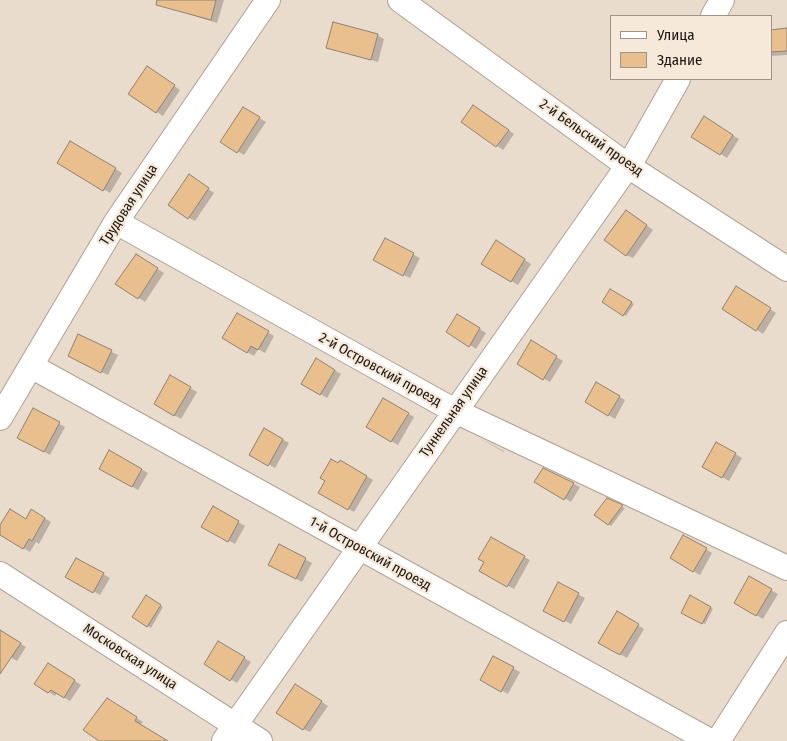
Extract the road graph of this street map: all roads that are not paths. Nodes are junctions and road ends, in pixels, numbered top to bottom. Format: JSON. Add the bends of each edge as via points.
{"nodes":[{"id":1,"x":268,"y":0,"type":"edge"},
{"id":2,"x":400,"y":0,"type":"edge"},
{"id":3,"x":722,"y":0,"type":"edge"},
{"id":4,"x":714,"y":15,"type":"edge"},
{"id":5,"x":677,"y":80,"type":"edge"},
{"id":6,"x":628,"y":166,"type":"junction"},
{"id":7,"x":116,"y":222,"type":"junction"},
{"id":8,"x":787,"y":269,"type":"edge"},
{"id":9,"x":30,"y":366,"type":"junction"},
{"id":10,"x":455,"y":411,"type":"junction"},
{"id":11,"x":0,"y":418,"type":"edge"},
{"id":12,"x":359,"y":548,"type":"junction"},
{"id":13,"x":787,"y":568,"type":"edge"},
{"id":14,"x":0,"y":574,"type":"edge"},
{"id":15,"x":787,"y":633,"type":"edge"},
{"id":16,"x":229,"y":733,"type":"edge"},
{"id":17,"x":260,"y":741,"type":"edge"},
{"id":18,"x":710,"y":741,"type":"edge"},
{"id":19,"x":718,"y":741,"type":"edge"}],
"edges":[{"from":1,"to":7,"type":"street","name":"Трудовая улица"},
{"from":2,"to":6,"type":"street","name":"2-й Бельский проезд"},
{"from":3,"to":4,"type":"street"},
{"from":5,"to":6,"type":"street","name":"Туннельная улица"},
{"from":6,"to":8,"type":"street","name":"2-й Бельский проезд"},
{"from":6,"to":10,"type":"street","name":"Туннельная улица"},
{"from":7,"to":9,"type":"street","name":"Трудовая улица"},
{"from":7,"to":10,"type":"street","name":"2-й Островский проезд"},
{"from":9,"to":11,"type":"street","name":"Трудовая улица"},
{"from":9,"to":12,"type":"street","name":"1-й Островский проезд"},
{"from":10,"to":12,"type":"street","name":"Туннельная улица"},
{"from":10,"to":13,"type":"street","name":"2-й Островский проезд"},
{"from":12,"to":16,"type":"street","name":"Туннельная улица"},
{"from":12,"to":18,"type":"street","name":"1-й Островский проезд"},
{"from":14,"to":16,"type":"street","name":"Московская улица"},
{"from":15,"to":19,"type":"street"},
{"from":16,"to":17,"type":"street","name":"Московская улица"}]}
